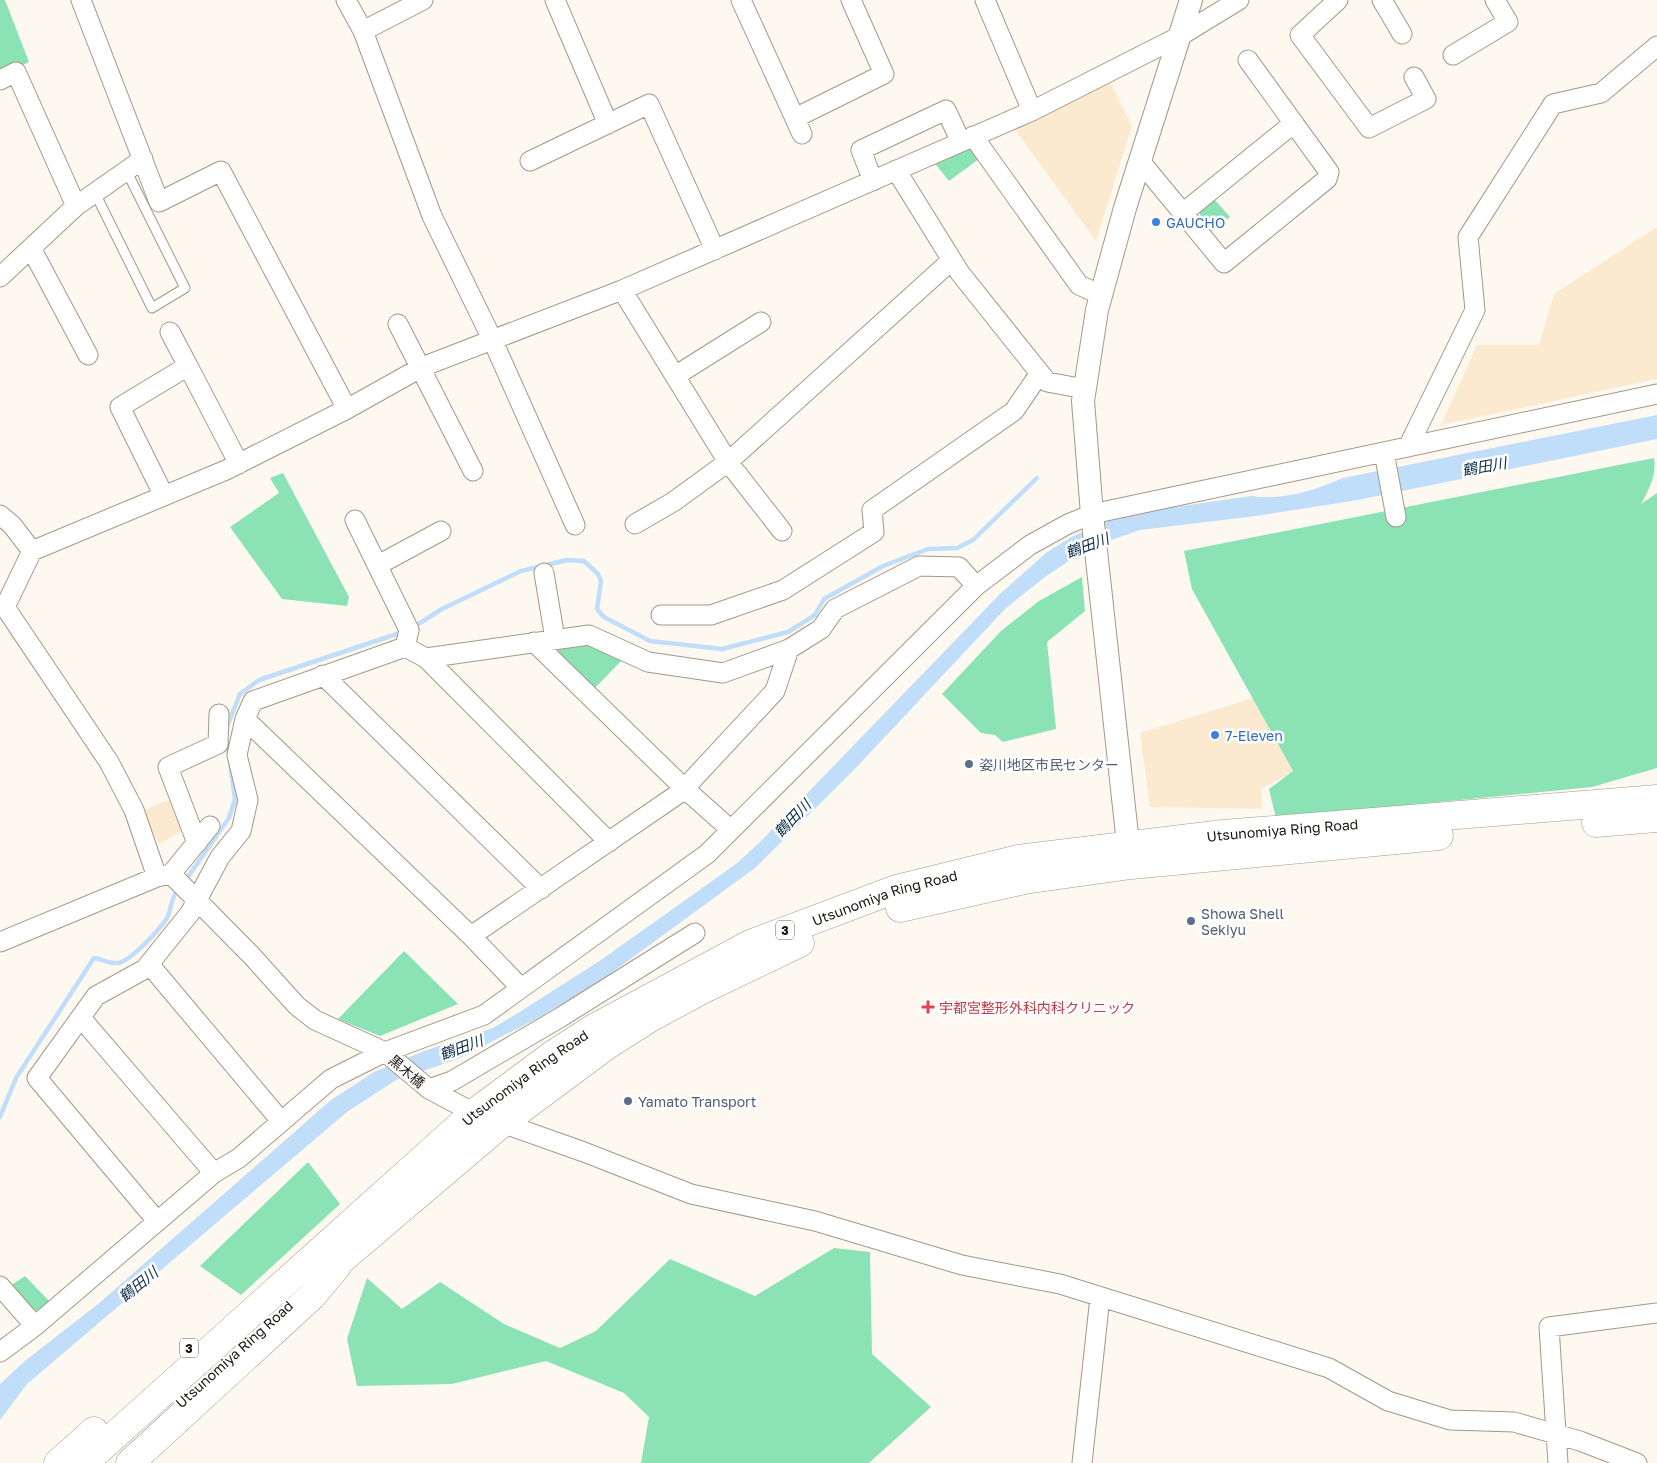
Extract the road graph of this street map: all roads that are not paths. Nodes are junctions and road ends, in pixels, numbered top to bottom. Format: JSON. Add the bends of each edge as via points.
{"nodes":[{"id":1,"x":80,"y":0,"type":"edge"},
{"id":2,"x":346,"y":0,"type":"edge"},
{"id":3,"x":422,"y":0,"type":"edge"},
{"id":4,"x":555,"y":0,"type":"edge"},
{"id":5,"x":741,"y":0,"type":"edge"},
{"id":6,"x":850,"y":0,"type":"edge"},
{"id":7,"x":985,"y":0,"type":"edge"},
{"id":8,"x":1191,"y":0,"type":"edge"},
{"id":9,"x":1239,"y":0,"type":"edge"},
{"id":10,"x":1338,"y":0,"type":"edge"},
{"id":11,"x":1382,"y":0,"type":"edge"},
{"id":12,"x":1495,"y":0,"type":"edge"},
{"id":13,"x":363,"y":31,"type":"junction"},
{"id":14,"x":1402,"y":34,"type":"dead end"},
{"id":15,"x":1180,"y":36,"type":"junction"},
{"id":16,"x":1657,"y":46,"type":"edge"},
{"id":17,"x":1453,"y":55,"type":"dead end"},
{"id":18,"x":1248,"y":60,"type":"dead end"},
{"id":19,"x":1414,"y":77,"type":"dead end"},
{"id":20,"x":0,"y":80,"type":"edge"},
{"id":21,"x":1032,"y":110,"type":"junction"},
{"id":22,"x":1294,"y":123,"type":"junction"},
{"id":23,"x":608,"y":124,"type":"junction"},
{"id":24,"x":967,"y":139,"type":"junction"},
{"id":25,"x":142,"y":159,"type":"junction"},
{"id":26,"x":530,"y":161,"type":"dead end"},
{"id":27,"x":1140,"y":161,"type":"junction"},
{"id":28,"x":126,"y":170,"type":"junction"},
{"id":29,"x":896,"y":170,"type":"junction"},
{"id":30,"x":873,"y":181,"type":"junction"},
{"id":31,"x":95,"y":193,"type":"junction"},
{"id":32,"x":76,"y":206,"type":"junction"},
{"id":33,"x":1183,"y":213,"type":"junction"},
{"id":34,"x":31,"y":248,"type":"junction"},
{"id":35,"x":715,"y":250,"type":"junction"},
{"id":36,"x":952,"y":260,"type":"junction"},
{"id":37,"x":0,"y":277,"type":"edge"},
{"id":38,"x":622,"y":290,"type":"junction"},
{"id":39,"x":1101,"y":295,"type":"junction"},
{"id":40,"x":760,"y":322,"type":"dead end"},
{"id":41,"x":398,"y":324,"type":"dead end"},
{"id":42,"x":170,"y":332,"type":"dead end"},
{"id":43,"x":492,"y":339,"type":"junction"},
{"id":44,"x":88,"y":355,"type":"dead end"},
{"id":45,"x":188,"y":366,"type":"junction"},
{"id":46,"x":422,"y":367,"type":"junction"},
{"id":47,"x":1040,"y":373,"type":"junction"},
{"id":48,"x":675,"y":376,"type":"junction"},
{"id":49,"x":1085,"y":390,"type":"junction"},
{"id":50,"x":1657,"y":394,"type":"edge"},
{"id":51,"x":347,"y":409,"type":"junction"},
{"id":52,"x":1408,"y":447,"type":"junction"},
{"id":53,"x":1385,"y":457,"type":"junction"},
{"id":54,"x":728,"y":462,"type":"junction"},
{"id":55,"x":239,"y":464,"type":"junction"},
{"id":56,"x":473,"y":470,"type":"dead end"},
{"id":57,"x":164,"y":496,"type":"junction"},
{"id":58,"x":1396,"y":512,"type":"dead end"},
{"id":59,"x":1092,"y":514,"type":"junction"},
{"id":60,"x":355,"y":520,"type":"dead end"},
{"id":61,"x":635,"y":524,"type":"dead end"},
{"id":62,"x":4,"y":525,"type":"edge"},
{"id":63,"x":575,"y":525,"type":"dead end"},
{"id":64,"x":441,"y":531,"type":"dead end"},
{"id":65,"x":782,"y":531,"type":"dead end"},
{"id":66,"x":32,"y":551,"type":"junction"},
{"id":67,"x":378,"y":565,"type":"junction"},
{"id":68,"x":544,"y":573,"type":"dead end"},
{"id":69,"x":976,"y":586,"type":"junction"},
{"id":70,"x":2,"y":606,"type":"edge"},
{"id":71,"x":661,"y":615,"type":"dead end"},
{"id":72,"x":555,"y":639,"type":"junction"},
{"id":73,"x":534,"y":642,"type":"junction"},
{"id":74,"x":405,"y":647,"type":"junction"},
{"id":75,"x":789,"y":649,"type":"junction"},
{"id":76,"x":426,"y":658,"type":"junction"},
{"id":77,"x":323,"y":675,"type":"junction"},
{"id":78,"x":219,"y":714,"type":"dead end"},
{"id":79,"x":245,"y":720,"type":"junction"},
{"id":80,"x":684,"y":788,"type":"junction"},
{"id":81,"x":1657,"y":799,"type":"edge"},
{"id":82,"x":1657,"y":818,"type":"edge"},
{"id":83,"x":210,"y":826,"type":"dead end"},
{"id":84,"x":731,"y":830,"type":"junction"},
{"id":85,"x":609,"y":842,"type":"junction"},
{"id":86,"x":197,"y":843,"type":"junction"},
{"id":87,"x":1129,"y":855,"type":"junction"},
{"id":88,"x":164,"y":876,"type":"junction"},
{"id":89,"x":541,"y":889,"type":"junction"},
{"id":90,"x":197,"y":901,"type":"junction"},
{"id":91,"x":695,"y":933,"type":"dead end"},
{"id":92,"x":472,"y":936,"type":"junction"},
{"id":93,"x":0,"y":942,"type":"edge"},
{"id":94,"x":149,"y":964,"type":"junction"},
{"id":95,"x":521,"y":988,"type":"junction"},
{"id":96,"x":81,"y":1018,"type":"junction"},
{"id":97,"x":386,"y":1052,"type":"junction"},
{"id":98,"x":429,"y":1089,"type":"junction"},
{"id":99,"x":474,"y":1113,"type":"junction"},
{"id":100,"x":281,"y":1121,"type":"junction"},
{"id":101,"x":501,"y":1124,"type":"junction"},
{"id":102,"x":214,"y":1173,"type":"junction"},
{"id":103,"x":157,"y":1222,"type":"junction"},
{"id":104,"x":338,"y":1249,"type":"junction"},
{"id":105,"x":0,"y":1286,"type":"edge"},
{"id":106,"x":1100,"y":1297,"type":"junction"},
{"id":107,"x":1657,"y":1313,"type":"edge"},
{"id":108,"x":35,"y":1326,"type":"junction"},
{"id":109,"x":0,"y":1352,"type":"edge"},
{"id":110,"x":1556,"y":1434,"type":"junction"},
{"id":111,"x":58,"y":1463,"type":"edge"},
{"id":112,"x":84,"y":1463,"type":"edge"},
{"id":113,"x":112,"y":1463,"type":"edge"},
{"id":114,"x":130,"y":1463,"type":"edge"},
{"id":115,"x":1082,"y":1463,"type":"edge"},
{"id":116,"x":1558,"y":1463,"type":"edge"},
{"id":117,"x":1637,"y":1463,"type":"edge"}],
"edges":[{"from":1,"to":25,"type":"street"},
{"from":2,"to":13,"type":"street"},
{"from":3,"to":13,"type":"street"},
{"from":4,"to":23,"type":"street"},
{"from":5,"to":6,"type":"street","via":[[798,126],[884,74]]},
{"from":7,"to":21,"type":"street"},
{"from":8,"to":15,"type":"street"},
{"from":9,"to":15,"type":"street"},
{"from":10,"to":19,"type":"street","via":[[1300,35],[1369,128],[1426,99]]},
{"from":11,"to":14,"type":"street"},
{"from":12,"to":17,"type":"street","via":[[1508,22]]},
{"from":13,"to":43,"type":"street","via":[[432,216]]},
{"from":15,"to":21,"type":"street"},
{"from":15,"to":27,"type":"street"},
{"from":16,"to":52,"type":"street","via":[[1601,93],[1553,104],[1468,237],[1475,310]]},
{"from":18,"to":22,"type":"street"},
{"from":20,"to":32,"type":"street","via":[[16,72]]},
{"from":21,"to":24,"type":"street"},
{"from":22,"to":33,"type":"street"},
{"from":22,"to":33,"type":"street","via":[[1330,177],[1224,264]]},
{"from":23,"to":26,"type":"street"},
{"from":23,"to":35,"type":"street","via":[[649,104]]},
{"from":24,"to":29,"type":"street"},
{"from":24,"to":30,"type":"street","via":[[946,110],[861,150]]},
{"from":24,"to":39,"type":"street","via":[[1079,286]]},
{"from":25,"to":28,"type":"street"},
{"from":25,"to":51,"type":"street","via":[[159,202],[220,171]]},
{"from":27,"to":33,"type":"street"},
{"from":27,"to":39,"type":"street"},
{"from":28,"to":31,"type":"street"},
{"from":28,"to":31,"type":"lane","via":[[185,288],[152,308]]},
{"from":29,"to":30,"type":"street"},
{"from":29,"to":36,"type":"street"},
{"from":30,"to":35,"type":"street"},
{"from":31,"to":32,"type":"street"},
{"from":32,"to":34,"type":"street"},
{"from":34,"to":37,"type":"street"},
{"from":34,"to":44,"type":"street"},
{"from":35,"to":38,"type":"street"},
{"from":36,"to":47,"type":"street"},
{"from":36,"to":54,"type":"street"},
{"from":38,"to":43,"type":"street"},
{"from":38,"to":48,"type":"street"},
{"from":39,"to":49,"type":"street"},
{"from":40,"to":48,"type":"street"},
{"from":41,"to":46,"type":"street"},
{"from":42,"to":45,"type":"street"},
{"from":43,"to":46,"type":"street"},
{"from":43,"to":63,"type":"street"},
{"from":45,"to":55,"type":"street"},
{"from":45,"to":57,"type":"street","via":[[120,407]]},
{"from":46,"to":51,"type":"street"},
{"from":46,"to":56,"type":"street"},
{"from":47,"to":49,"type":"street","via":[[1047,382]]},
{"from":47,"to":71,"type":"street","via":[[1014,411],[872,510],[874,532],[784,590],[711,615]]},
{"from":48,"to":54,"type":"street"},
{"from":49,"to":59,"type":"street","via":[[1083,401]]},
{"from":50,"to":52,"type":"street"},
{"from":51,"to":55,"type":"street"},
{"from":52,"to":53,"type":"street"},
{"from":53,"to":58,"type":"street"},
{"from":53,"to":59,"type":"street"},
{"from":54,"to":61,"type":"street","via":[[673,502]]},
{"from":54,"to":65,"type":"street"},
{"from":55,"to":57,"type":"street"},
{"from":57,"to":66,"type":"street"},
{"from":59,"to":69,"type":"street","via":[[1030,546]]},
{"from":59,"to":87,"type":"street"},
{"from":60,"to":67,"type":"street"},
{"from":62,"to":66,"type":"street"},
{"from":64,"to":67,"type":"street"},
{"from":66,"to":70,"type":"street"},
{"from":67,"to":74,"type":"street","via":[[409,630]]},
{"from":68,"to":72,"type":"street"},
{"from":69,"to":75,"type":"street","via":[[959,567],[919,566],[834,609],[821,629]]},
{"from":69,"to":84,"type":"street"},
{"from":70,"to":88,"type":"street","via":[[109,762]]},
{"from":72,"to":73,"type":"street"},
{"from":72,"to":75,"type":"street","via":[[589,634],[648,662],[722,672]]},
{"from":73,"to":76,"type":"street"},
{"from":73,"to":80,"type":"street"},
{"from":74,"to":76,"type":"street"},
{"from":74,"to":77,"type":"street"},
{"from":75,"to":80,"type":"street","via":[[775,691]]},
{"from":76,"to":85,"type":"street"},
{"from":77,"to":79,"type":"street","via":[[253,701]]},
{"from":77,"to":89,"type":"street"},
{"from":78,"to":86,"type":"street","via":[[218,744],[168,767]]},
{"from":79,"to":90,"type":"street","via":[[238,755],[248,800],[241,831],[220,857]]},
{"from":79,"to":92,"type":"street"},
{"from":80,"to":84,"type":"street"},
{"from":80,"to":85,"type":"street"},
{"from":81,"to":87,"type":"main road","name":"Utsunomiya Ring Road","number":"3","via":[[1223,834]]},
{"from":82,"to":87,"type":"main road","name":"Utsunomiya Ring Road","number":"3"},
{"from":83,"to":86,"type":"street"},
{"from":84,"to":95,"type":"street","via":[[707,854]]},
{"from":85,"to":89,"type":"street"},
{"from":86,"to":88,"type":"street"},
{"from":87,"to":99,"type":"main road","name":"Utsunomiya Ring Road","number":"3","via":[[1018,859],[896,889],[750,944],[594,1028]]},
{"from":87,"to":101,"type":"main road","name":"Utsunomiya Ring Road","number":"3","via":[[906,906],[806,940],[650,1018],[558,1079]]},
{"from":88,"to":90,"type":"street","name":"黒木橋"},
{"from":88,"to":93,"type":"street"},
{"from":89,"to":92,"type":"street"},
{"from":90,"to":94,"type":"street"},
{"from":90,"to":97,"type":"street","name":"黒木橋","via":[[297,1006],[315,1020]]},
{"from":91,"to":98,"type":"street","via":[[452,1081]]},
{"from":92,"to":95,"type":"street"},
{"from":94,"to":96,"type":"street","via":[[145,970],[96,996]]},
{"from":94,"to":100,"type":"street"},
{"from":95,"to":97,"type":"street","via":[[484,1015]]},
{"from":96,"to":102,"type":"street"},
{"from":96,"to":103,"type":"street","via":[[37,1078]]},
{"from":97,"to":98,"type":"street","name":"黒木橋"},
{"from":97,"to":100,"type":"street","via":[[331,1079]]},
{"from":98,"to":99,"type":"street","name":"黒木橋"},
{"from":99,"to":101,"type":"street","name":"黒木橋"},
{"from":99,"to":104,"type":"main road","name":"Utsunomiya Ring Road","number":"3","via":[[376,1199]]},
{"from":100,"to":102,"type":"street","via":[[239,1158]]},
{"from":101,"to":104,"type":"main road","name":"Utsunomiya Ring Road","number":"3"},
{"from":101,"to":106,"type":"street","name":"黒木橋","via":[[691,1194],[815,1221],[962,1265],[1060,1284]]},
{"from":102,"to":103,"type":"street"},
{"from":103,"to":108,"type":"street"},
{"from":104,"to":111,"type":"main road","number":"3","via":[[283,1267]]},
{"from":104,"to":112,"type":"main road","name":"Utsunomiya Ring Road","number":"3"},
{"from":104,"to":113,"type":"main road","name":"Utsunomiya Ring Road","number":"3"},
{"from":104,"to":114,"type":"main road","number":"3","via":[[312,1296]]},
{"from":105,"to":108,"type":"street"},
{"from":106,"to":110,"type":"street","name":"黒木橋","via":[[1329,1368],[1388,1401],[1450,1420],[1514,1422]]},
{"from":106,"to":115,"type":"street"},
{"from":107,"to":110,"type":"street","via":[[1549,1326]]},
{"from":108,"to":109,"type":"street"},
{"from":110,"to":116,"type":"street"},
{"from":110,"to":117,"type":"street","name":"黒木橋"}]}
